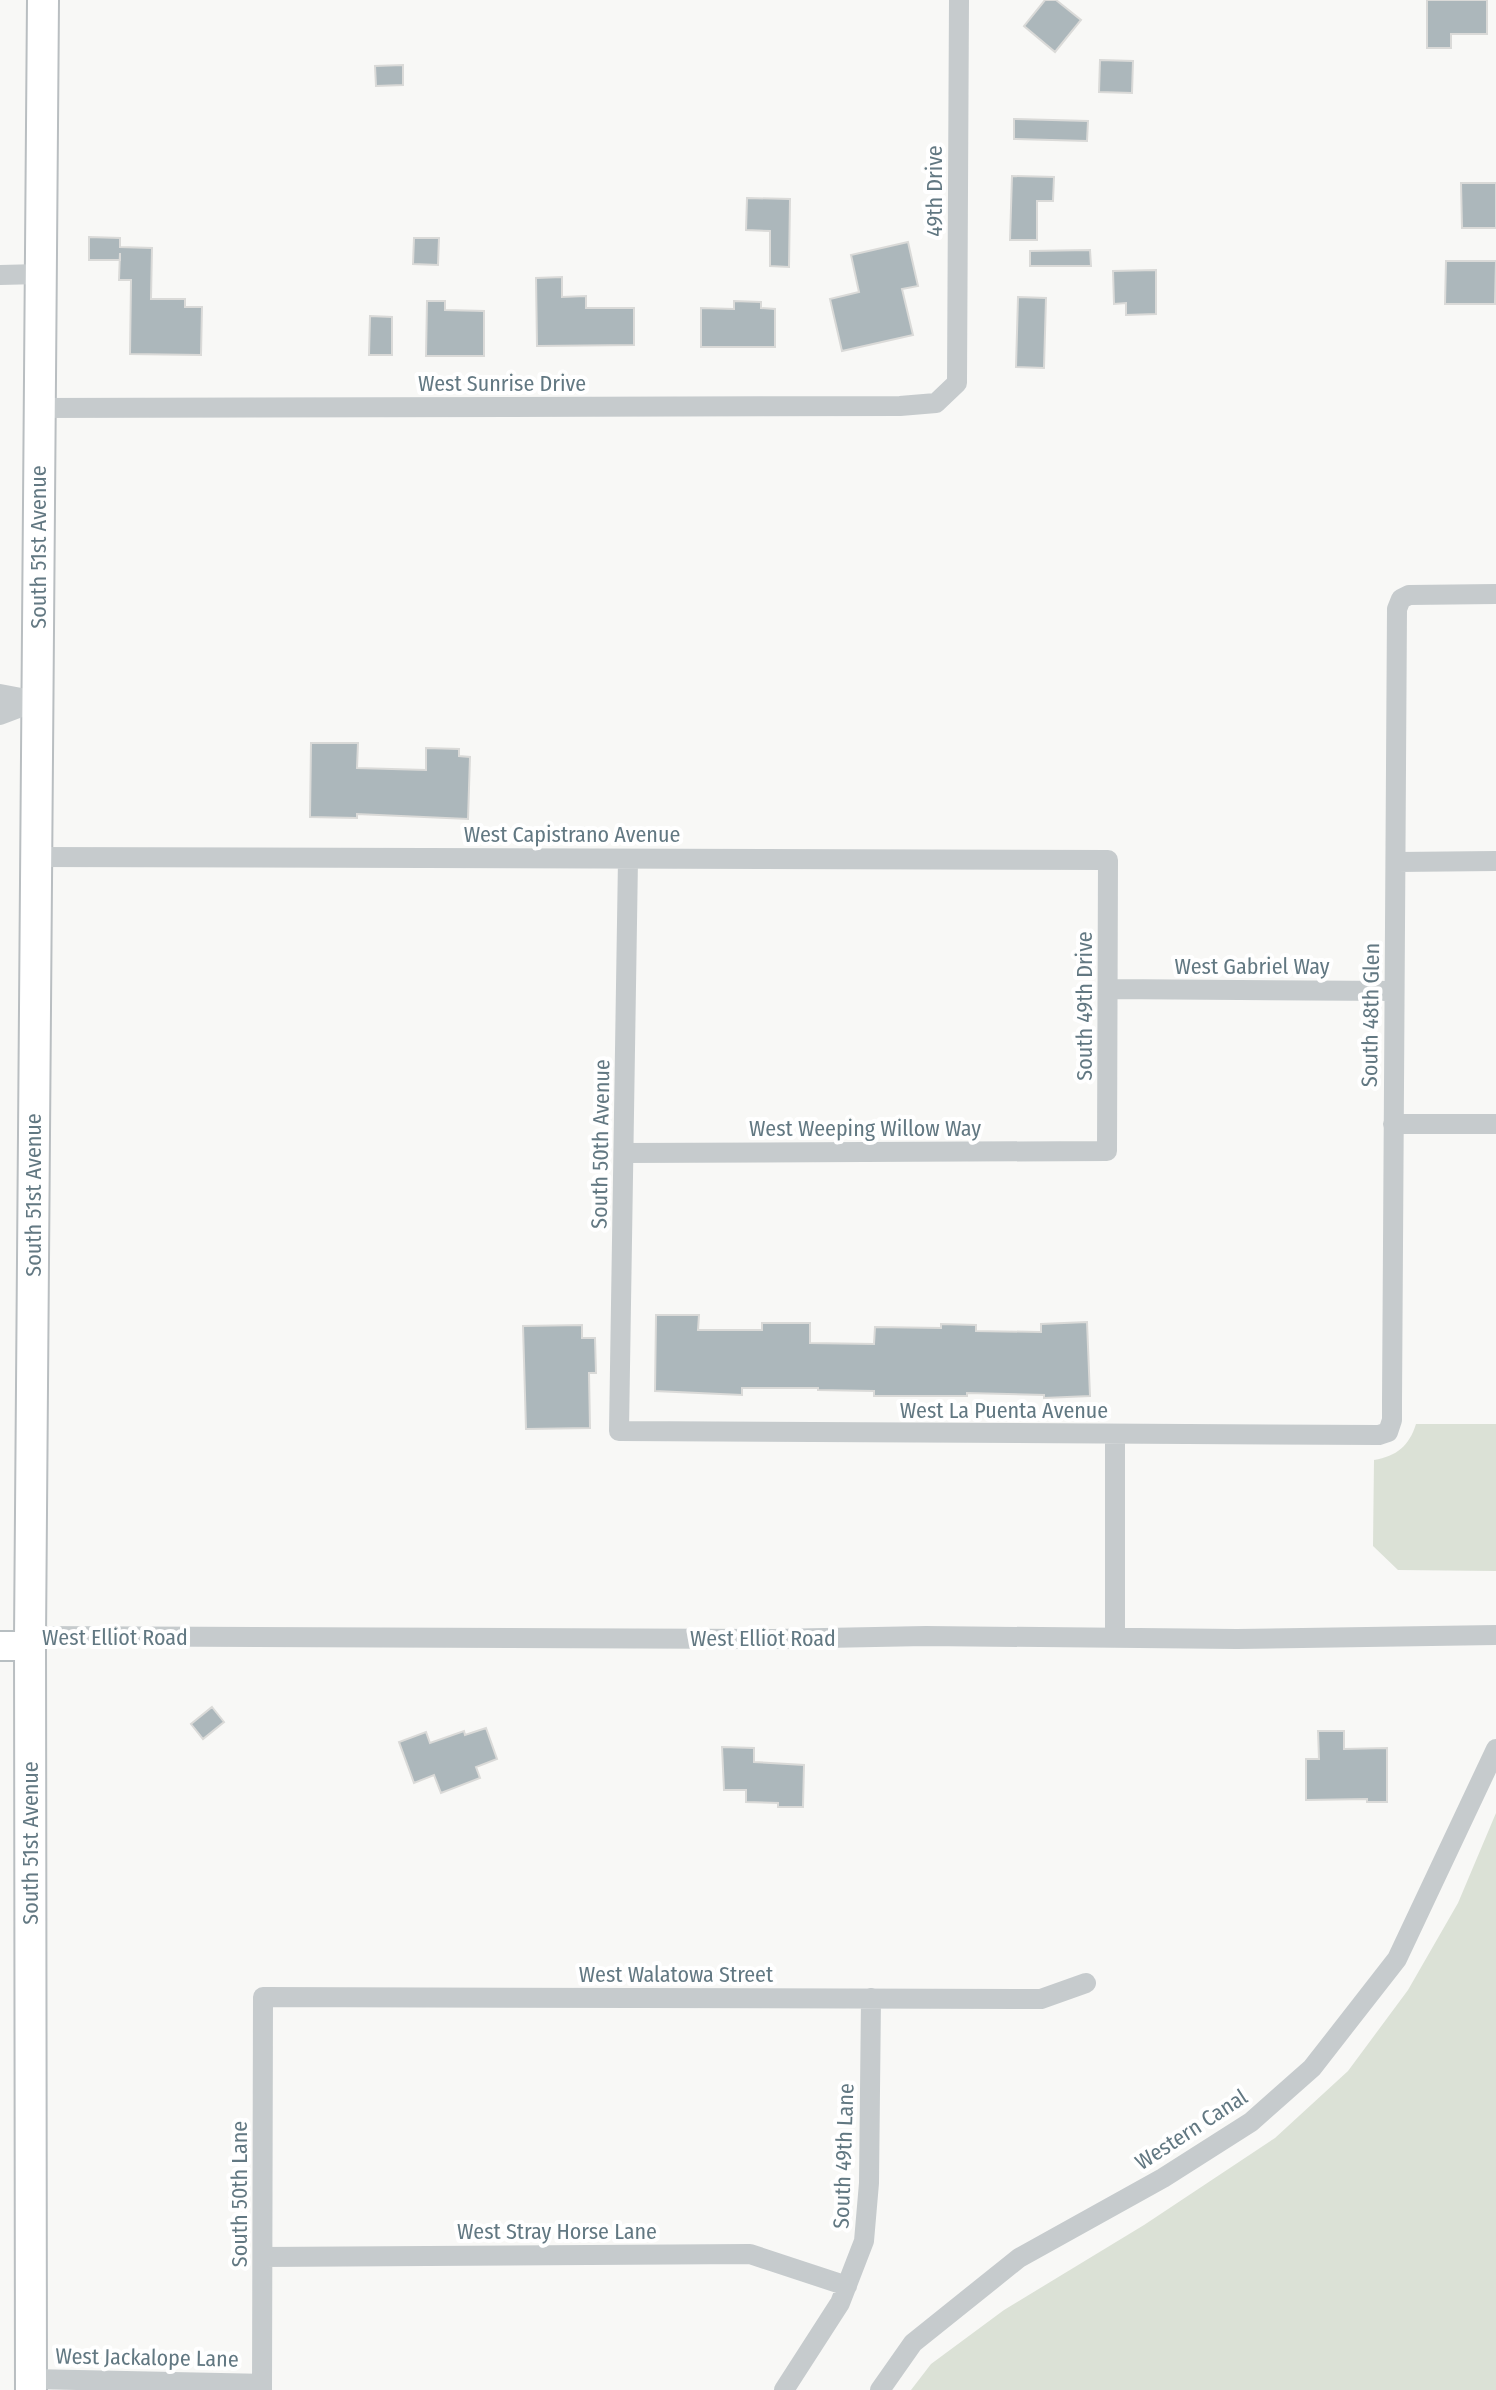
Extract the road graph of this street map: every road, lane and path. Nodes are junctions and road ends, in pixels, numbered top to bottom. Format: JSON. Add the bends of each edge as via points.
{"nodes":[{"id":1,"x":43,"y":0,"type":"edge"},
{"id":2,"x":959,"y":0,"type":"edge"},
{"id":3,"x":40,"y":274,"type":"junction"},
{"id":4,"x":0,"y":275,"type":"edge"},
{"id":5,"x":957,"y":383,"type":"joint"},
{"id":6,"x":39,"y":408,"type":"junction"},
{"id":7,"x":1496,"y":594,"type":"edge"},
{"id":8,"x":0,"y":694,"type":"edge"},
{"id":9,"x":37,"y":701,"type":"junction"},
{"id":10,"x":0,"y":715,"type":"edge"},
{"id":11,"x":36,"y":857,"type":"junction"},
{"id":12,"x":628,"y":859,"type":"junction"},
{"id":13,"x":1108,"y":860,"type":"joint"},
{"id":14,"x":1496,"y":861,"type":"edge"},
{"id":15,"x":1397,"y":862,"type":"junction"},
{"id":16,"x":1109,"y":989,"type":"junction"},
{"id":17,"x":1394,"y":991,"type":"junction"},
{"id":18,"x":1393,"y":1124,"type":"junction"},
{"id":19,"x":1496,"y":1124,"type":"edge"},
{"id":20,"x":1107,"y":1151,"type":"joint"},
{"id":21,"x":624,"y":1153,"type":"junction"},
{"id":22,"x":619,"y":1431,"type":"joint"},
{"id":23,"x":1388,"y":1432,"type":"joint"},
{"id":24,"x":1115,"y":1435,"type":"junction"},
{"id":25,"x":1496,"y":1635,"type":"edge"},
{"id":26,"x":1115,"y":1637,"type":"junction"},
{"id":27,"x":30,"y":1641,"type":"junction"},
{"id":28,"x":0,"y":1646,"type":"edge"},
{"id":29,"x":1496,"y":1749,"type":"edge"},
{"id":30,"x":1086,"y":1983,"type":"dead end"},
{"id":31,"x":263,"y":1997,"type":"joint"},
{"id":32,"x":871,"y":1998,"type":"junction"},
{"id":33,"x":263,"y":2257,"type":"junction"},
{"id":34,"x":847,"y":2286,"type":"junction"},
{"id":35,"x":31,"y":2385,"type":"edge"},
{"id":36,"x":262,"y":2387,"type":"edge"},
{"id":37,"x":784,"y":2390,"type":"edge"},
{"id":38,"x":880,"y":2390,"type":"edge"}],
"edges":[{"from":1,"to":3,"type":"main road","name":"South 51st Avenue"},
{"from":2,"to":5,"type":"street","name":"49th Drive"},
{"from":3,"to":4,"type":"street"},
{"from":3,"to":6,"type":"main road","name":"South 51st Avenue"},
{"from":5,"to":6,"type":"street","name":"West Sunrise Drive","via":[[936,403],[900,406]]},
{"from":6,"to":9,"type":"main road","name":"South 51st Avenue"},
{"from":7,"to":15,"type":"street","name":"South 48th Glen","via":[[1420,593],[1401,599],[1396,620]]},
{"from":8,"to":9,"type":"street"},
{"from":9,"to":10,"type":"street"},
{"from":9,"to":11,"type":"main road","name":"South 51st Avenue"},
{"from":11,"to":12,"type":"street","name":"West Capistrano Avenue"},
{"from":11,"to":27,"type":"main road","name":"South 51st Avenue"},
{"from":12,"to":13,"type":"street","name":"West Capistrano Avenue"},
{"from":12,"to":21,"type":"street","name":"South 50th Avenue"},
{"from":13,"to":16,"type":"street","name":"South 49th Drive"},
{"from":14,"to":15,"type":"street"},
{"from":15,"to":17,"type":"street","name":"South 48th Glen"},
{"from":16,"to":17,"type":"street","name":"West Gabriel Way"},
{"from":16,"to":20,"type":"street","name":"South 49th Drive"},
{"from":17,"to":18,"type":"street","name":"South 48th Glen"},
{"from":18,"to":19,"type":"street"},
{"from":18,"to":23,"type":"street","name":"South 48th Glen"},
{"from":20,"to":21,"type":"street","name":"West Weeping Willow Way"},
{"from":21,"to":22,"type":"street","name":"South 50th Avenue"},
{"from":22,"to":24,"type":"street","name":"West La Puenta Avenue"},
{"from":23,"to":24,"type":"street","name":"West La Puenta Avenue"},
{"from":24,"to":26,"type":"street"},
{"from":25,"to":26,"type":"street","name":"West Elliot Road"},
{"from":26,"to":27,"type":"street","name":"West Elliot Road"},
{"from":27,"to":28,"type":"main road","name":"West Elliot Road"},
{"from":27,"to":35,"type":"main road","name":"South 51st Avenue"},
{"from":29,"to":38,"type":"street","name":"Western Canal","via":[[1397,1959],[1312,2068],[1251,2122],[1019,2258],[913,2343]]},
{"from":30,"to":32,"type":"street","name":"West Walatowa Street","via":[[1041,1999]]},
{"from":31,"to":32,"type":"street","name":"West Walatowa Street"},
{"from":31,"to":33,"type":"street","name":"South 50th Lane"},
{"from":32,"to":34,"type":"street","name":"South 49th Lane","via":[[869,2183],[864,2241]]},
{"from":33,"to":34,"type":"street","name":"West Stray Horse Lane","via":[[750,2254]]},
{"from":33,"to":36,"type":"street","name":"South 50th Lane"},
{"from":34,"to":37,"type":"street","name":"South 49th Lane"},
{"from":35,"to":36,"type":"street","name":"West Jackalope Lane"}]}
